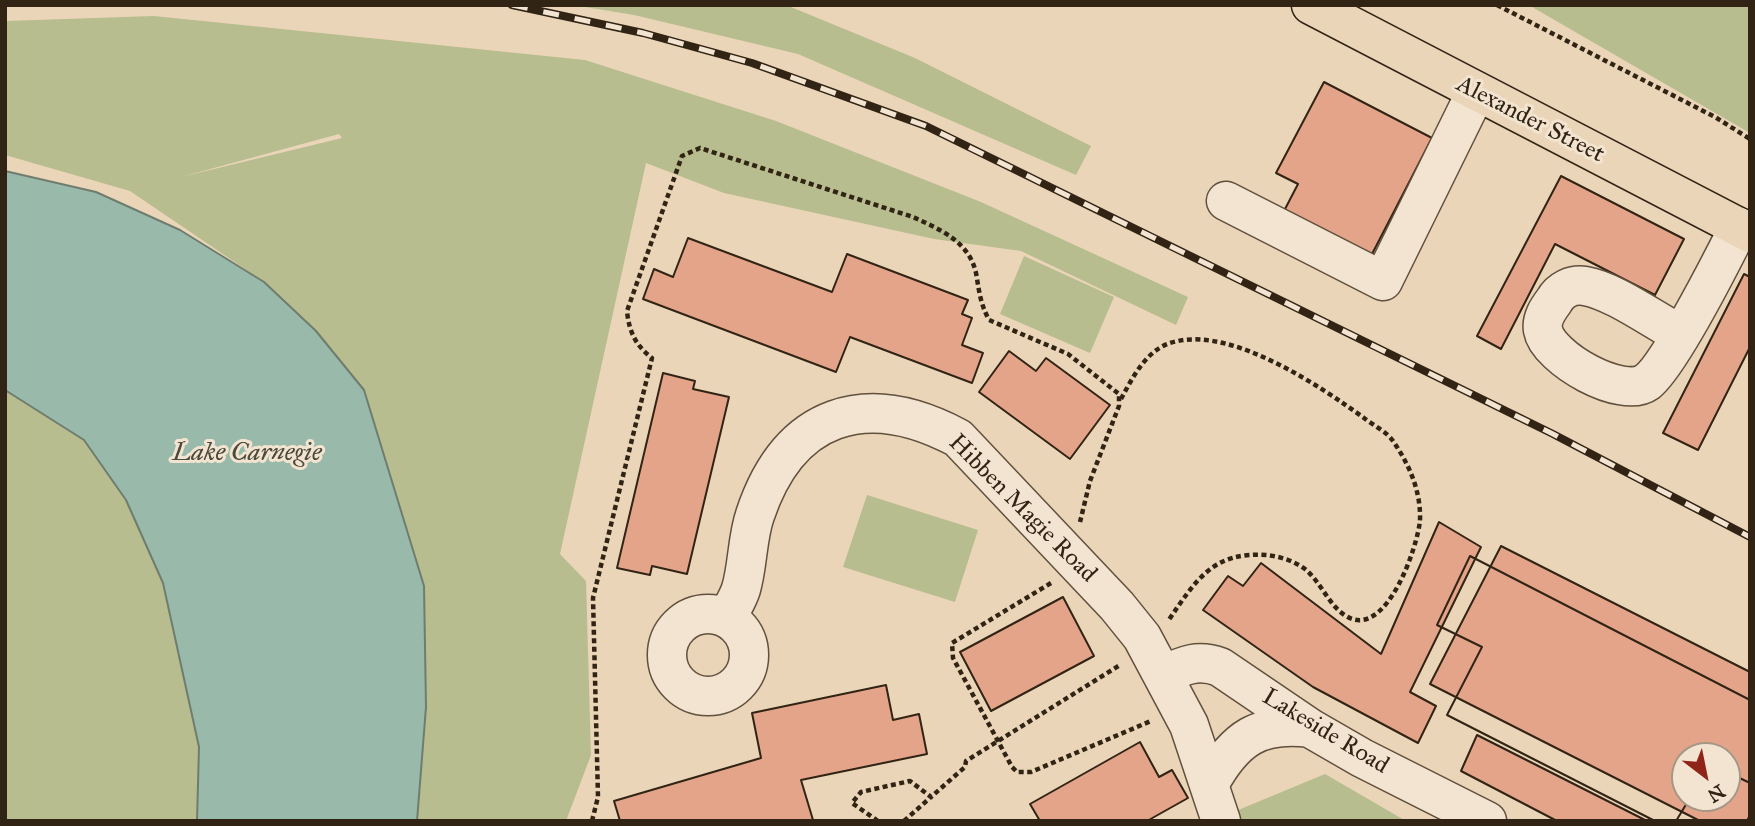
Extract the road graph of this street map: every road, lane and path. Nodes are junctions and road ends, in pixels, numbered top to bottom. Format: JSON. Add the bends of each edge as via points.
{"nodes":[{"id":1,"x":1311,"y":5,"type":"edge"},
{"id":2,"x":1497,"y":5,"type":"edge"},
{"id":3,"x":1476,"y":92,"type":"junction"},
{"id":4,"x":1750,"y":139,"type":"edge"},
{"id":5,"x":1226,"y":201,"type":"dead end"},
{"id":6,"x":1744,"y":230,"type":"edge"},
{"id":7,"x":1680,"y":334,"type":"dead end"},
{"id":8,"x":1120,"y":399,"type":"junction"},
{"id":9,"x":1068,"y":554,"type":"junction"},
{"id":10,"x":727,"y":618,"type":"dead end"},
{"id":11,"x":1156,"y":661,"type":"junction"},
{"id":12,"x":1153,"y":720,"type":"dead end"},
{"id":13,"x":1310,"y":728,"type":"junction"},
{"id":14,"x":997,"y":742,"type":"junction"},
{"id":15,"x":1210,"y":783,"type":"junction"},
{"id":16,"x":931,"y":797,"type":"junction"},
{"id":17,"x":592,"y":821,"type":"edge"},
{"id":18,"x":878,"y":821,"type":"edge"},
{"id":19,"x":904,"y":821,"type":"edge"},
{"id":20,"x":1222,"y":821,"type":"edge"},
{"id":21,"x":1487,"y":821,"type":"edge"}],
"edges":[{"from":1,"to":3,"type":"main road","name":"Alexander Street"},
{"from":2,"to":4,"type":"path"},
{"from":3,"to":5,"type":"lane","via":[[1383,281]]},
{"from":3,"to":6,"type":"main road","name":"Alexander Street"},
{"from":6,"to":7,"type":"lane"},
{"from":8,"to":9,"type":"path"},
{"from":8,"to":11,"type":"path","via":[[1146,358],[1163,346],[1206,340],[1234,346],[1326,391],[1392,439],[1419,498],[1416,547],[1405,574],[1375,614],[1359,620],[1348,618],[1321,585],[1289,560],[1236,555],[1217,562],[1200,578],[1162,631],[1165,637]]},
{"from":8,"to":17,"type":"path","via":[[1077,359],[989,320],[976,292],[972,259],[945,232],[913,217],[700,148],[682,156],[627,311],[629,328],[640,349],[652,358],[593,598],[598,797]]},
{"from":9,"to":10,"type":"lane","name":"Hibben Magie Road","via":[[958,438],[897,413],[864,412],[828,423],[798,442],[777,464],[753,519],[741,589]]},
{"from":9,"to":11,"type":"lane","name":"Hibben Magie Road","via":[[1117,606]]},
{"from":9,"to":14,"type":"path","via":[[1051,583],[952,643],[953,658]]},
{"from":11,"to":13,"type":"lane","name":"Lakeside Road","via":[[1207,662],[1220,667]]},
{"from":11,"to":14,"type":"path"},
{"from":11,"to":15,"type":"lane","name":"Hibben Magie Road"},
{"from":12,"to":14,"type":"path","via":[[1023,774],[1012,767]]},
{"from":13,"to":15,"type":"lane","via":[[1280,724],[1255,733],[1230,754]]},
{"from":13,"to":21,"type":"lane","name":"Lakeside Road"},
{"from":14,"to":16,"type":"path","via":[[966,761]]},
{"from":15,"to":20,"type":"lane","name":"Hibben Magie Road"},
{"from":16,"to":18,"type":"path","via":[[911,781],[861,792],[852,803]]},
{"from":16,"to":19,"type":"path"}]}
